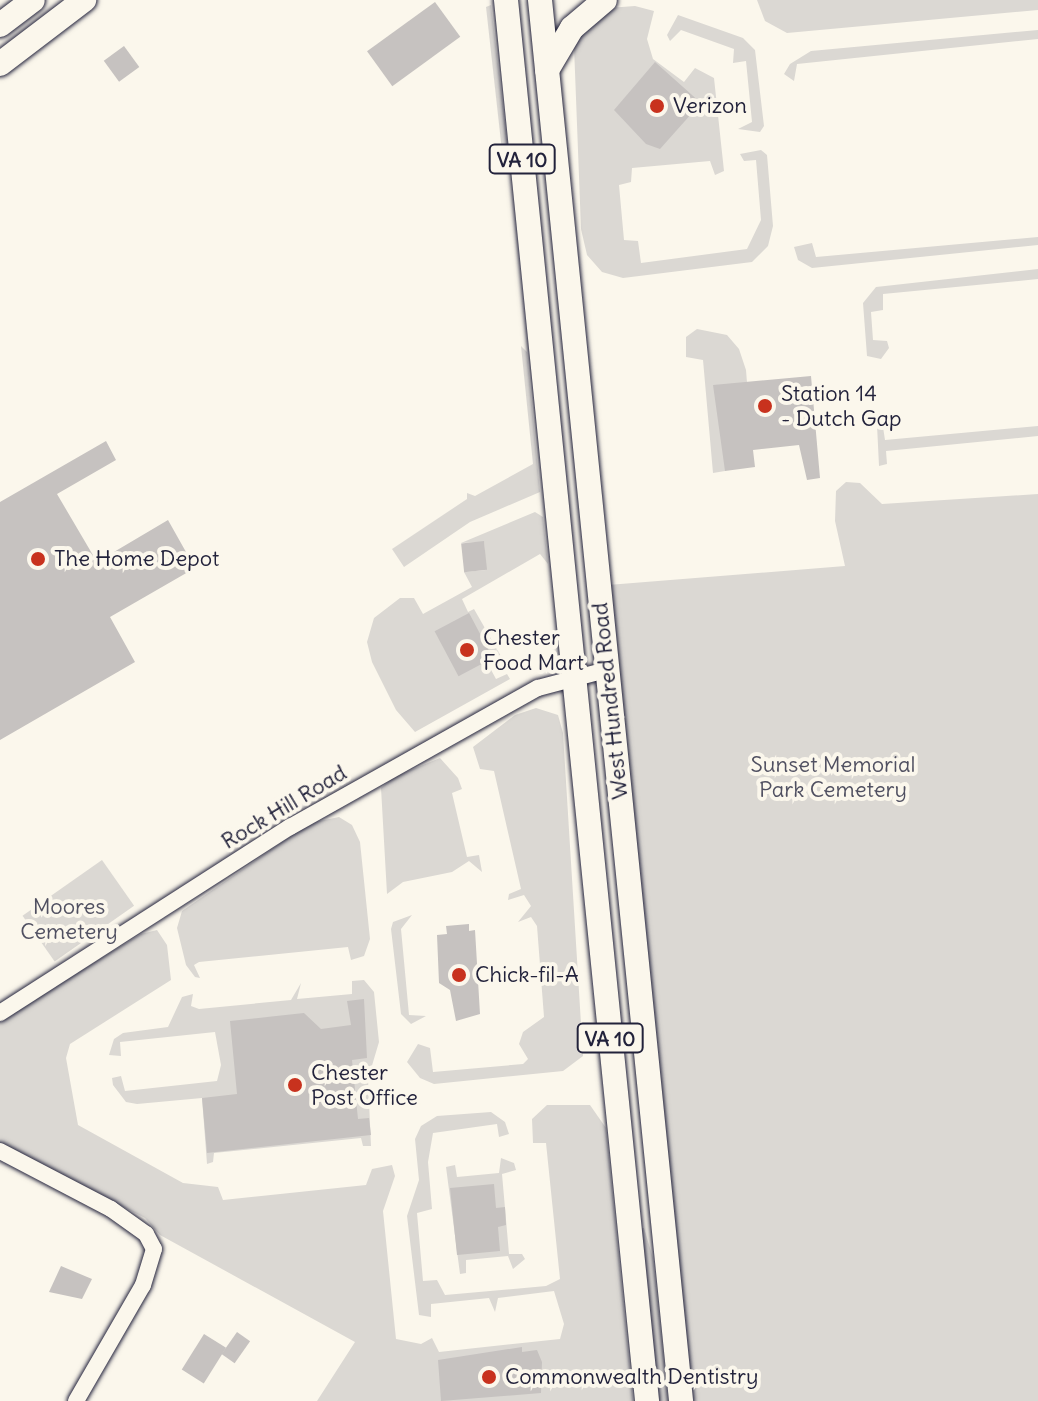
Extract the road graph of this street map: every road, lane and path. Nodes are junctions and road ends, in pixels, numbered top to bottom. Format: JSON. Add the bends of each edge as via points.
{"nodes":[{"id":1,"x":33,"y":0,"type":"edge"},
{"id":2,"x":84,"y":0,"type":"edge"},
{"id":3,"x":506,"y":0,"type":"edge"},
{"id":4,"x":540,"y":0,"type":"edge"},
{"id":5,"x":605,"y":0,"type":"edge"},
{"id":6,"x":0,"y":25,"type":"edge"},
{"id":7,"x":0,"y":64,"type":"edge"},
{"id":8,"x":547,"y":70,"type":"junction"},
{"id":9,"x":606,"y":670,"type":"junction"},
{"id":10,"x":574,"y":675,"type":"junction"},
{"id":11,"x":0,"y":1013,"type":"edge"},
{"id":12,"x":0,"y":1151,"type":"edge"},
{"id":13,"x":76,"y":1401,"type":"edge"},
{"id":14,"x":647,"y":1401,"type":"edge"},
{"id":15,"x":681,"y":1401,"type":"edge"}],
"edges":[{"from":1,"to":6,"type":"main road"},
{"from":2,"to":7,"type":"main road"},
{"from":3,"to":10,"type":"main road","name":"West Hundred Road","number":"VA 10"},
{"from":4,"to":8,"type":"main road","name":"West Hundred Road","number":"VA 10"},
{"from":5,"to":8,"type":"main road","via":[[572,28]]},
{"from":8,"to":9,"type":"main road","name":"West Hundred Road","number":"VA 10"},
{"from":9,"to":10,"type":"street","name":"Rock Hill Road"},
{"from":9,"to":15,"type":"main road","name":"West Hundred Road","number":"VA 10"},
{"from":10,"to":11,"type":"street","name":"Rock Hill Road","via":[[538,688],[290,827]]},
{"from":10,"to":14,"type":"main road","name":"West Hundred Road","number":"VA 10"},
{"from":12,"to":13,"type":"street","via":[[111,1209],[146,1234],[154,1249],[143,1285]]}]}
